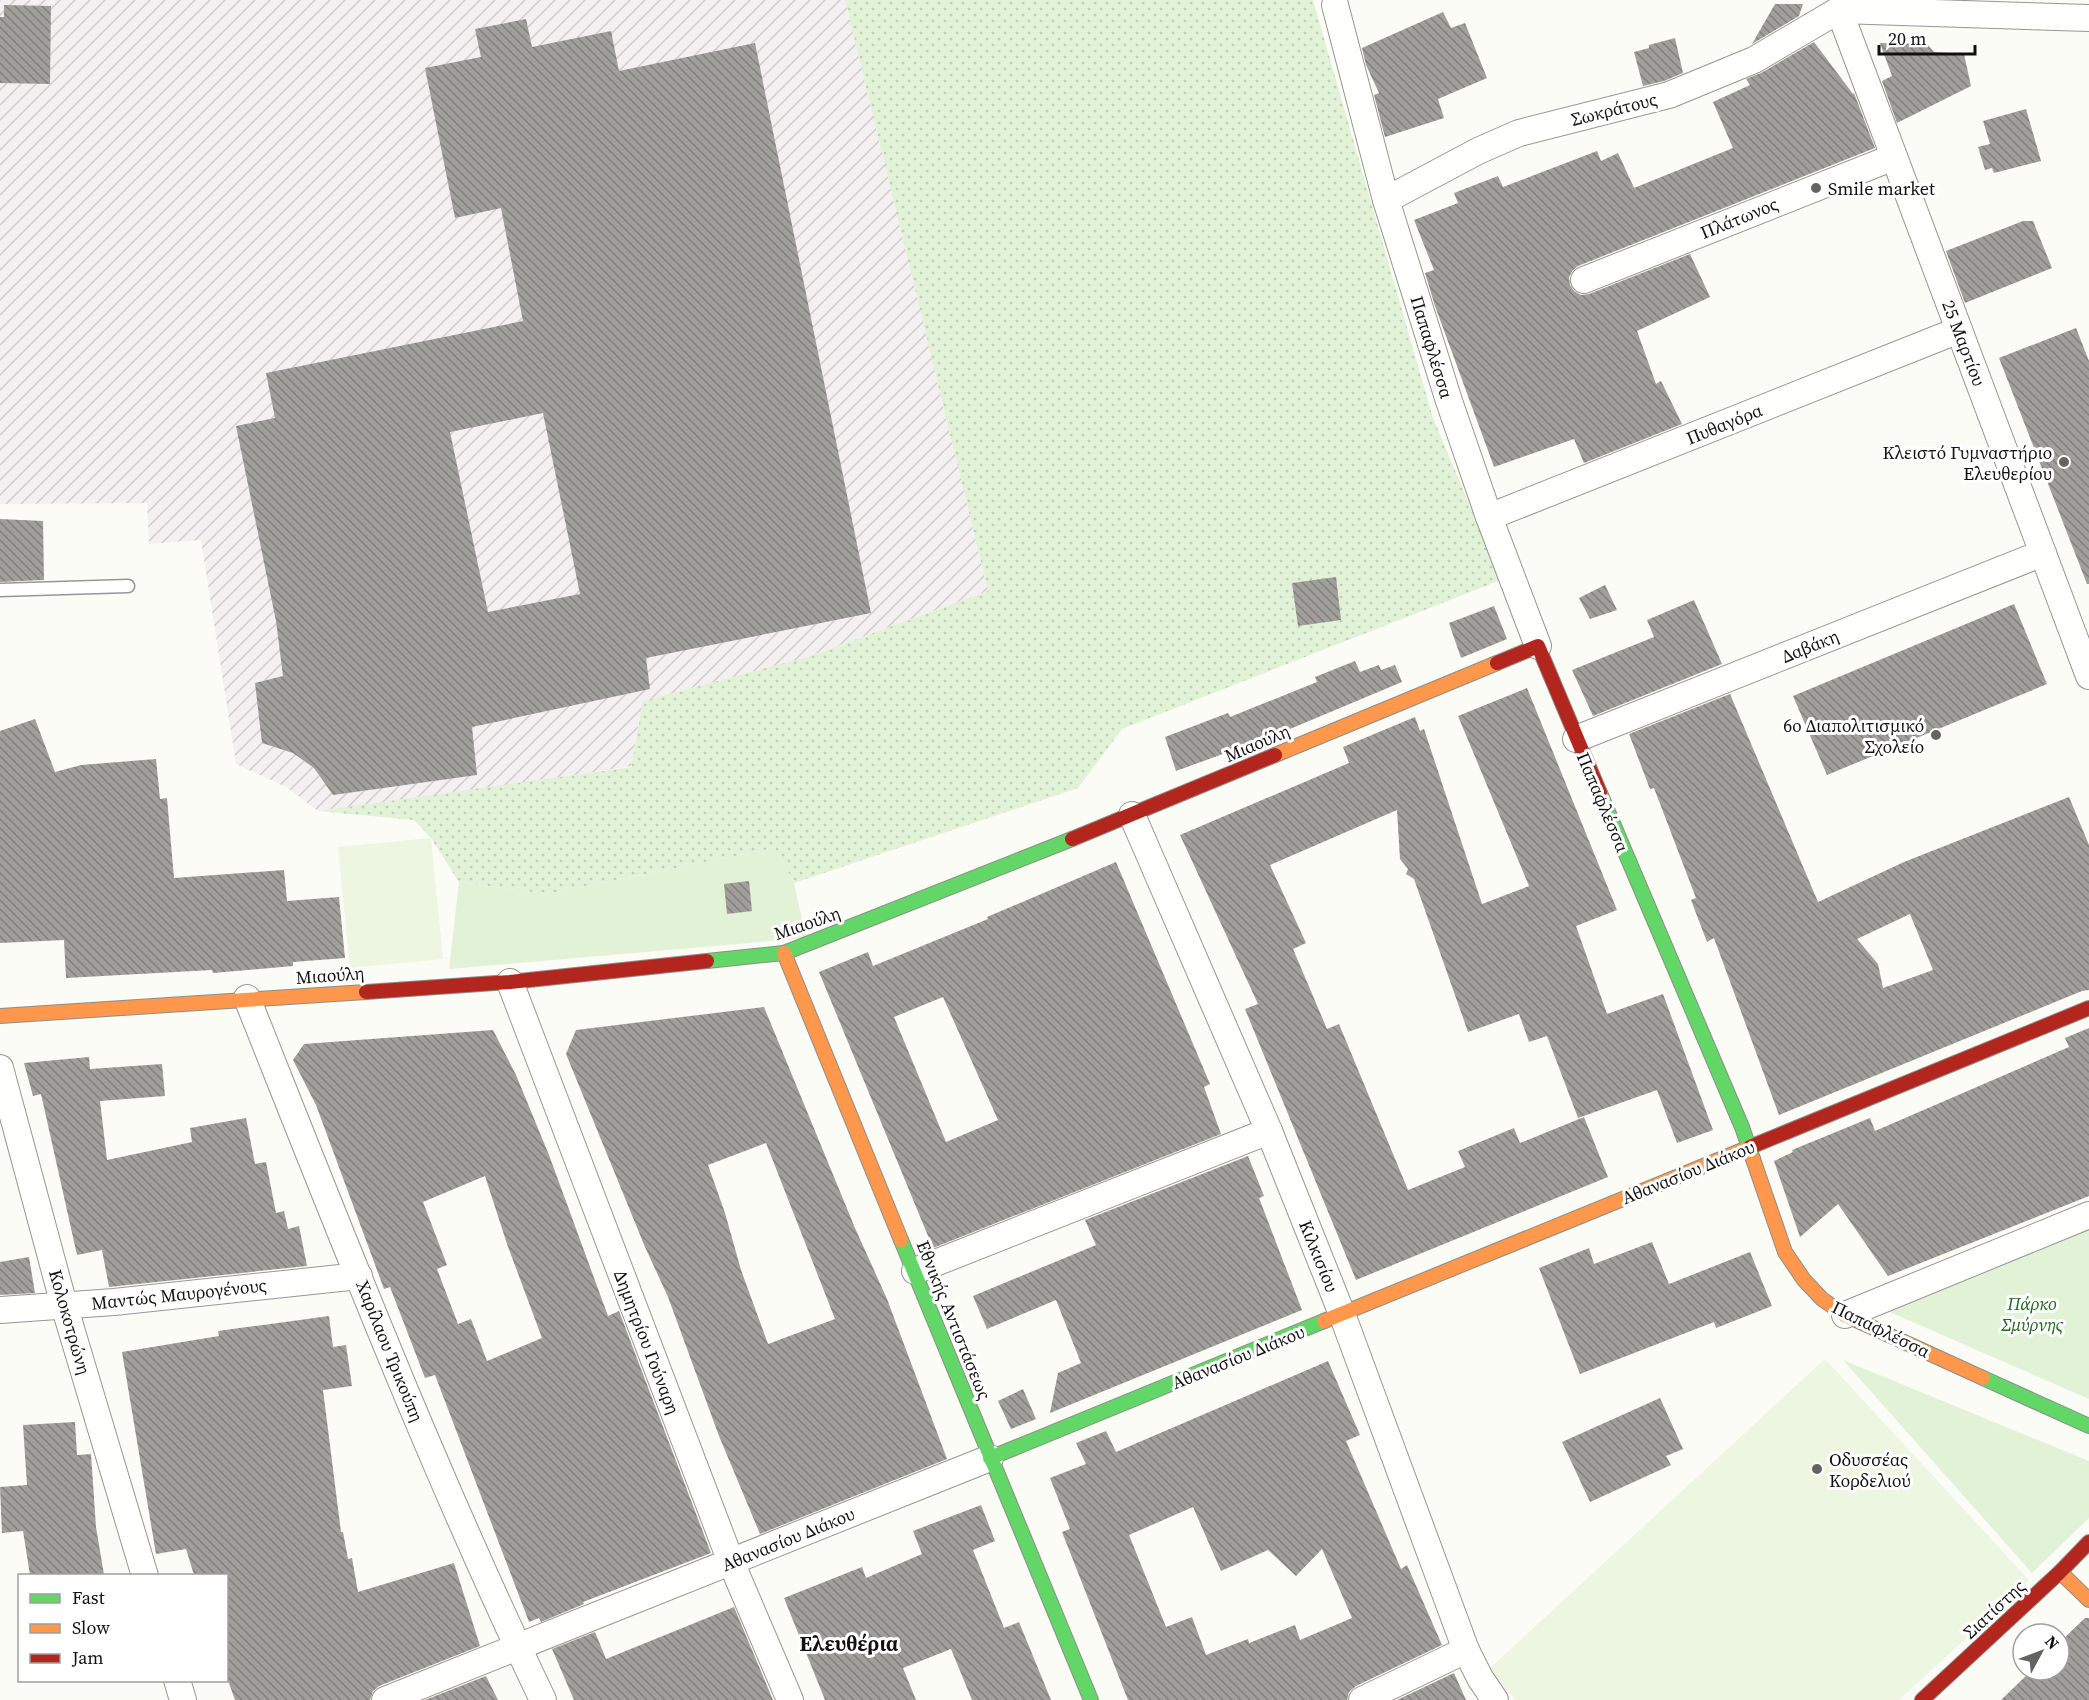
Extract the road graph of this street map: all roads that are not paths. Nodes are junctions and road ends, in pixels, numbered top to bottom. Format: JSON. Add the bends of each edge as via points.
{"nodes":[{"id":1,"x":1335,"y":5,"type":"dead end"},
{"id":2,"x":1839,"y":10,"type":"junction"},
{"id":3,"x":2089,"y":18,"type":"edge"},
{"id":4,"x":1894,"y":157,"type":"junction"},
{"id":5,"x":1386,"y":200,"type":"junction"},
{"id":6,"x":1584,"y":280,"type":"dead end"},
{"id":7,"x":1959,"y":330,"type":"junction"},
{"id":8,"x":1489,"y":517,"type":"junction"},
{"id":9,"x":2043,"y":553,"type":"junction"},
{"id":10,"x":128,"y":586,"type":"dead end"},
{"id":11,"x":0,"y":590,"type":"edge"},
{"id":12,"x":1538,"y":646,"type":"junction"},
{"id":13,"x":2089,"y":676,"type":"edge"},
{"id":14,"x":1576,"y":739,"type":"junction"},
{"id":15,"x":1132,"y":815,"type":"junction"},
{"id":16,"x":784,"y":953,"type":"junction"},
{"id":17,"x":510,"y":982,"type":"junction"},
{"id":18,"x":247,"y":998,"type":"junction"},
{"id":19,"x":2089,"y":1008,"type":"edge"},
{"id":20,"x":0,"y":1017,"type":"edge"},
{"id":21,"x":0,"y":1068,"type":"edge"},
{"id":22,"x":1269,"y":1131,"type":"junction"},
{"id":23,"x":1749,"y":1147,"type":"junction"},
{"id":24,"x":2089,"y":1215,"type":"edge"},
{"id":25,"x":915,"y":1271,"type":"junction"},
{"id":26,"x":359,"y":1276,"type":"junction"},
{"id":27,"x":64,"y":1305,"type":"junction"},
{"id":28,"x":0,"y":1310,"type":"edge"},
{"id":29,"x":1342,"y":1314,"type":"junction"},
{"id":30,"x":1845,"y":1314,"type":"junction"},
{"id":31,"x":2089,"y":1426,"type":"edge"},
{"id":32,"x":990,"y":1458,"type":"junction"},
{"id":33,"x":2089,"y":1542,"type":"edge"},
{"id":34,"x":731,"y":1562,"type":"junction"},
{"id":35,"x":2060,"y":1572,"type":"junction"},
{"id":36,"x":145,"y":1574,"type":"edge"},
{"id":37,"x":2089,"y":1600,"type":"edge"},
{"id":38,"x":518,"y":1647,"type":"junction"},
{"id":39,"x":1466,"y":1650,"type":"junction"},
{"id":40,"x":178,"y":1682,"type":"edge"},
{"id":41,"x":183,"y":1700,"type":"edge"},
{"id":42,"x":385,"y":1700,"type":"edge"},
{"id":43,"x":543,"y":1700,"type":"edge"},
{"id":44,"x":790,"y":1700,"type":"edge"},
{"id":45,"x":1091,"y":1700,"type":"edge"},
{"id":46,"x":1362,"y":1700,"type":"edge"},
{"id":47,"x":1495,"y":1700,"type":"edge"},
{"id":48,"x":1922,"y":1700,"type":"edge"}],
"edges":[{"from":1,"to":5,"type":"street","name":"Παπαφλέσσα"},
{"from":2,"to":3,"type":"street"},
{"from":2,"to":4,"type":"street","name":"25 Μαρτίου"},
{"from":2,"to":5,"type":"street","name":"Σωκράτους","via":[[1754,60],[1669,95],[1519,133]]},
{"from":4,"to":6,"type":"street","name":"Πλάτωνος"},
{"from":4,"to":7,"type":"street","name":"25 Μαρτίου"},
{"from":5,"to":8,"type":"street","name":"Παπαφλέσσα"},
{"from":7,"to":8,"type":"street","name":"Πυθαγόρα"},
{"from":7,"to":9,"type":"street","name":"25 Μαρτίου"},
{"from":8,"to":12,"type":"street","name":"Παπαφλέσσα"},
{"from":9,"to":13,"type":"street","name":"25 Μαρτίου"},
{"from":9,"to":14,"type":"street","name":"Δαβάκη"},
{"from":10,"to":11,"type":"lane"},
{"from":12,"to":14,"type":"street","name":"Παπαφλέσσα"},
{"from":12,"to":15,"type":"street","name":"Μιαούλη"},
{"from":14,"to":23,"type":"street","name":"Παπαφλέσσα"},
{"from":15,"to":16,"type":"street","name":"Μιαούλη"},
{"from":15,"to":22,"type":"street","name":"Κιλκισίου"},
{"from":16,"to":17,"type":"street","name":"Μιαούλη"},
{"from":16,"to":25,"type":"street","name":"Εθνικής Αντιστάσεως"},
{"from":17,"to":18,"type":"street","name":"Μιαούλη"},
{"from":17,"to":34,"type":"street","name":"Δημητρίου Γούναρη"},
{"from":18,"to":20,"type":"street","name":"Μιαούλη"},
{"from":18,"to":26,"type":"street","name":"Χαρίλαου Τρικούπη"},
{"from":19,"to":23,"type":"street","name":"Αθανασίου Διάκου"},
{"from":21,"to":27,"type":"street","name":"Κολοκοτρώνη"},
{"from":22,"to":25,"type":"street"},
{"from":22,"to":29,"type":"street","name":"Κιλκισίου"},
{"from":23,"to":29,"type":"street","name":"Αθανασίου Διάκου"},
{"from":23,"to":30,"type":"street","name":"Παπαφλέσσα","via":[[1785,1252],[1804,1280]]},
{"from":24,"to":30,"type":"street"},
{"from":25,"to":32,"type":"street","name":"Εθνικής Αντιστάσεως"},
{"from":26,"to":27,"type":"street","name":"Μαντώς Μαυρογένους"},
{"from":26,"to":38,"type":"street","name":"Χαρίλαου Τρικούπη","via":[[433,1457]]},
{"from":27,"to":28,"type":"street","name":"Μαντώς Μαυρογένους"},
{"from":27,"to":36,"type":"street","name":"Κολοκοτρώνη"},
{"from":29,"to":32,"type":"street","name":"Αθανασίου Διάκου"},
{"from":29,"to":39,"type":"street","name":"Κιλκισίου"},
{"from":30,"to":31,"type":"street","name":"Παπαφλέσσα"},
{"from":32,"to":34,"type":"street","name":"Αθανασίου Διάκου"},
{"from":32,"to":45,"type":"street","name":"Εθνικής Αντιστάσεως"},
{"from":33,"to":35,"type":"street","name":"Σιατίστης"},
{"from":34,"to":38,"type":"street","name":"Αθανασίου Διάκου"},
{"from":34,"to":44,"type":"street","name":"Δημητρίου Γούναρη"},
{"from":35,"to":37,"type":"street"},
{"from":35,"to":48,"type":"street","name":"Σιατίστης"},
{"from":38,"to":42,"type":"street","name":"Αθανασίου Διάκου"},
{"from":38,"to":43,"type":"street","name":"Χαρίλαου Τρικούπη"},
{"from":39,"to":46,"type":"street"},
{"from":39,"to":47,"type":"street","name":"Κιλκισίου"},
{"from":40,"to":41,"type":"street"}]}
